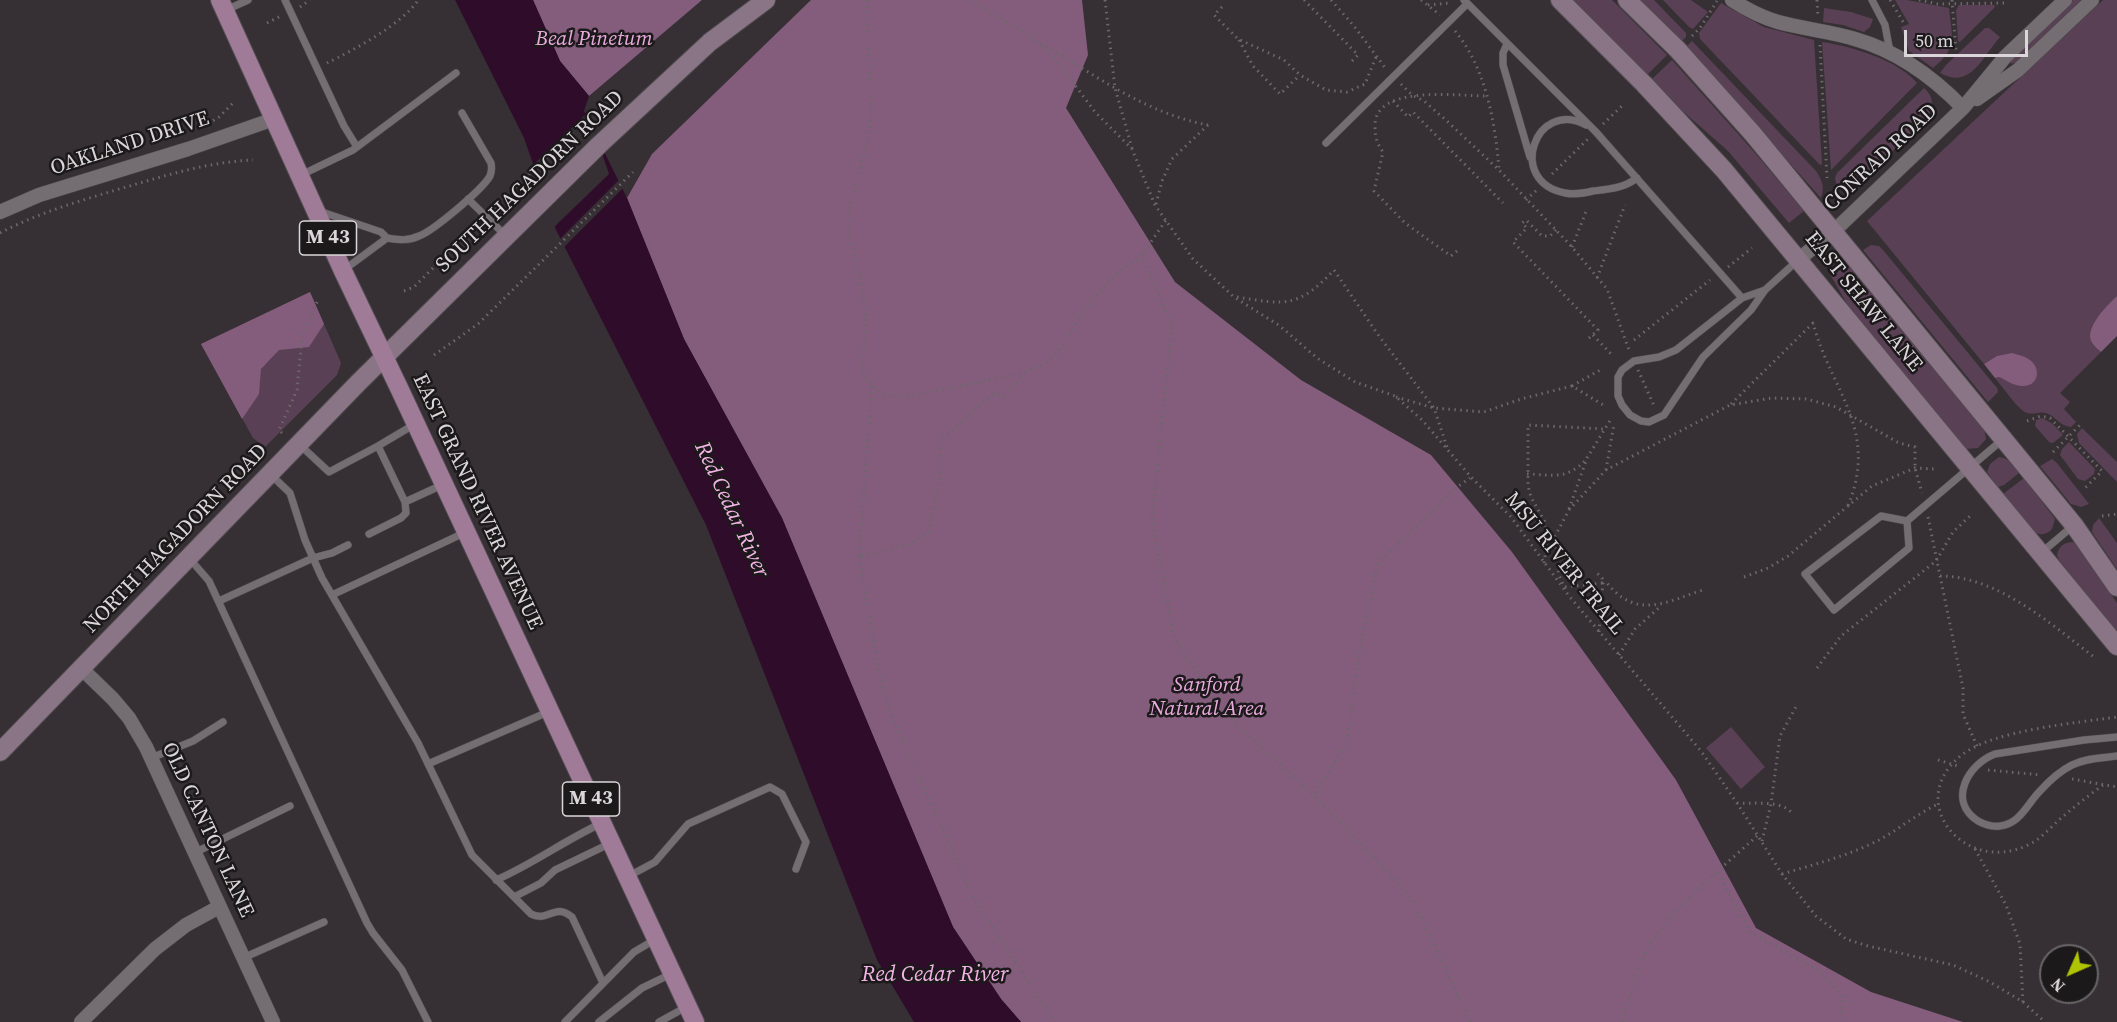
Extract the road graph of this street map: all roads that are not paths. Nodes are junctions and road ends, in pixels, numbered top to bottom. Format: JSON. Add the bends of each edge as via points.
{"nodes":[{"id":1,"x":248,"y":0,"type":"edge"},
{"id":2,"x":285,"y":0,"type":"edge"},
{"id":3,"x":744,"y":0,"type":"edge"},
{"id":4,"x":766,"y":0,"type":"edge"},
{"id":5,"x":1560,"y":0,"type":"edge"},
{"id":6,"x":1627,"y":0,"type":"edge"},
{"id":7,"x":1732,"y":0,"type":"edge"},
{"id":8,"x":1872,"y":0,"type":"edge"},
{"id":9,"x":2065,"y":0,"type":"edge"},
{"id":10,"x":2092,"y":0,"type":"edge"},
{"id":11,"x":1465,"y":2,"type":"edge"},
{"id":12,"x":222,"y":5,"type":"edge"},
{"id":13,"x":710,"y":42,"type":"junction"},
{"id":14,"x":1506,"y":44,"type":"junction"},
{"id":15,"x":1890,"y":52,"type":"junction"},
{"id":16,"x":456,"y":73,"type":"dead end"},
{"id":17,"x":1964,"y":108,"type":"junction"},
{"id":18,"x":462,"y":113,"type":"dead end"},
{"id":19,"x":274,"y":119,"type":"junction"},
{"id":20,"x":1596,"y":132,"type":"junction"},
{"id":21,"x":1326,"y":142,"type":"dead end"},
{"id":22,"x":357,"y":147,"type":"junction"},
{"id":23,"x":1533,"y":166,"type":"junction"},
{"id":24,"x":299,"y":176,"type":"junction"},
{"id":25,"x":1637,"y":178,"type":"junction"},
{"id":26,"x":468,"y":199,"type":"junction"},
{"id":27,"x":314,"y":209,"type":"junction"},
{"id":28,"x":0,"y":212,"type":"edge"},
{"id":29,"x":1834,"y":231,"type":"junction"},
{"id":30,"x":506,"y":236,"type":"junction"},
{"id":31,"x":387,"y":238,"type":"junction"},
{"id":32,"x":1799,"y":260,"type":"junction"},
{"id":33,"x":343,"y":271,"type":"junction"},
{"id":34,"x":1765,"y":290,"type":"junction"},
{"id":35,"x":1742,"y":298,"type":"junction"},
{"id":36,"x":384,"y":357,"type":"junction"},
{"id":37,"x":416,"y":424,"type":"junction"},
{"id":38,"x":2004,"y":438,"type":"junction"},
{"id":39,"x":299,"y":444,"type":"junction"},
{"id":40,"x":378,"y":446,"type":"junction"},
{"id":41,"x":1969,"y":467,"type":"junction"},
{"id":42,"x":270,"y":474,"type":"junction"},
{"id":43,"x":444,"y":484,"type":"junction"},
{"id":44,"x":405,"y":502,"type":"junction"},
{"id":45,"x":1907,"y":521,"type":"junction"},
{"id":46,"x":2074,"y":525,"type":"junction"},
{"id":47,"x":466,"y":532,"type":"junction"},
{"id":48,"x":369,"y":534,"type":"dead end"},
{"id":49,"x":348,"y":545,"type":"dead end"},
{"id":50,"x":2040,"y":554,"type":"junction"},
{"id":51,"x":189,"y":558,"type":"junction"},
{"id":52,"x":313,"y":558,"type":"junction"},
{"id":53,"x":2117,"y":587,"type":"edge"},
{"id":54,"x":332,"y":595,"type":"junction"},
{"id":55,"x":219,"y":601,"type":"junction"},
{"id":56,"x":2117,"y":646,"type":"edge"},
{"id":57,"x":82,"y":669,"type":"junction"},
{"id":58,"x":550,"y":711,"type":"junction"},
{"id":59,"x":223,"y":722,"type":"dead end"},
{"id":60,"x":2117,"y":737,"type":"edge"},
{"id":61,"x":0,"y":752,"type":"edge"},
{"id":62,"x":2117,"y":756,"type":"edge"},
{"id":63,"x":151,"y":758,"type":"junction"},
{"id":64,"x":428,"y":764,"type":"junction"},
{"id":65,"x":290,"y":806,"type":"dead end"},
{"id":66,"x":602,"y":823,"type":"junction"},
{"id":67,"x":611,"y":843,"type":"junction"},
{"id":68,"x":195,"y":853,"type":"junction"},
{"id":69,"x":796,"y":869,"type":"dead end"},
{"id":70,"x":627,"y":877,"type":"junction"},
{"id":71,"x":496,"y":880,"type":"junction"},
{"id":72,"x":514,"y":897,"type":"junction"},
{"id":73,"x":219,"y":907,"type":"junction"},
{"id":74,"x":324,"y":922,"type":"dead end"},
{"id":75,"x":656,"y":939,"type":"junction"},
{"id":76,"x":243,"y":958,"type":"junction"},
{"id":77,"x":672,"y":973,"type":"junction"},
{"id":78,"x":603,"y":983,"type":"junction"},
{"id":79,"x":691,"y":1014,"type":"edge"},
{"id":80,"x":81,"y":1022,"type":"edge"},
{"id":81,"x":273,"y":1022,"type":"edge"},
{"id":82,"x":428,"y":1022,"type":"edge"},
{"id":83,"x":566,"y":1022,"type":"edge"},
{"id":84,"x":599,"y":1022,"type":"edge"},
{"id":85,"x":659,"y":1022,"type":"edge"}],
"edges":[{"from":1,"to":12,"type":"lane"},
{"from":2,"to":22,"type":"lane"},
{"from":3,"to":13,"type":"street","name":"SOUTH HAGADORN ROAD"},
{"from":4,"to":13,"type":"street","name":"SOUTH HAGADORN ROAD"},
{"from":5,"to":32,"type":"street","name":"EAST SHAW LANE","via":[[1724,170]]},
{"from":6,"to":29,"type":"street","name":"EAST SHAW LANE","via":[[1678,50]]},
{"from":7,"to":15,"type":"street","via":[[1775,21],[1855,39]]},
{"from":8,"to":15,"type":"lane","via":[[1886,25]]},
{"from":9,"to":17,"type":"street","name":"CONRAD ROAD","via":[[2005,57]]},
{"from":10,"to":17,"type":"street","name":"CONRAD ROAD","via":[[2018,70]]},
{"from":11,"to":14,"type":"lane"},
{"from":11,"to":21,"type":"lane"},
{"from":12,"to":19,"type":"main road","name":"EAST GRAND RIVER AVENUE","number":"M 43"},
{"from":13,"to":30,"type":"street","name":"SOUTH HAGADORN ROAD"},
{"from":14,"to":20,"type":"lane"},
{"from":14,"to":23,"type":"lane","via":[[1503,65]]},
{"from":15,"to":17,"type":"street","via":[[1911,64]]},
{"from":16,"to":22,"type":"lane"},
{"from":17,"to":29,"type":"street","name":"CONRAD ROAD"},
{"from":18,"to":26,"type":"lane","via":[[492,170]]},
{"from":19,"to":24,"type":"main road","name":"EAST GRAND RIVER AVENUE","number":"M 43"},
{"from":19,"to":28,"type":"street","name":"OAKLAND DRIVE","via":[[39,195]]},
{"from":20,"to":23,"type":"lane","via":[[1581,122],[1554,122],[1535,140]]},
{"from":20,"to":25,"type":"lane"},
{"from":22,"to":24,"type":"lane"},
{"from":23,"to":25,"type":"lane","via":[[1549,188],[1573,194],[1621,188]]},
{"from":24,"to":27,"type":"main road","name":"EAST GRAND RIVER AVENUE","number":"M 43"},
{"from":25,"to":35,"type":"lane"},
{"from":26,"to":30,"type":"lane"},
{"from":26,"to":31,"type":"lane","via":[[421,236],[402,241]]},
{"from":27,"to":31,"type":"lane","via":[[381,232]]},
{"from":27,"to":33,"type":"main road","name":"EAST GRAND RIVER AVENUE","number":"M 43"},
{"from":29,"to":32,"type":"street","name":"CONRAD ROAD"},
{"from":29,"to":38,"type":"street","name":"EAST SHAW LANE"},
{"from":30,"to":36,"type":"street","name":"SOUTH HAGADORN ROAD"},
{"from":31,"to":33,"type":"lane"},
{"from":32,"to":34,"type":"lane"},
{"from":32,"to":41,"type":"street","name":"EAST SHAW LANE"},
{"from":33,"to":36,"type":"main road","name":"EAST GRAND RIVER AVENUE","number":"M 43"},
{"from":34,"to":35,"type":"lane"},
{"from":34,"to":35,"type":"lane","via":[[1703,357],[1659,418],[1649,422],[1630,415],[1618,396],[1622,370],[1634,361],[1676,350]]},
{"from":36,"to":37,"type":"main road","name":"EAST GRAND RIVER AVENUE","number":"M 43"},
{"from":36,"to":39,"type":"street","name":"NORTH HAGADORN ROAD"},
{"from":37,"to":40,"type":"lane"},
{"from":37,"to":43,"type":"main road","name":"EAST GRAND RIVER AVENUE","number":"M 43"},
{"from":38,"to":41,"type":"lane"},
{"from":38,"to":46,"type":"street","name":"EAST SHAW LANE"},
{"from":39,"to":40,"type":"lane","via":[[329,472]]},
{"from":39,"to":42,"type":"street","name":"NORTH HAGADORN ROAD"},
{"from":40,"to":44,"type":"lane"},
{"from":41,"to":45,"type":"lane"},
{"from":41,"to":50,"type":"street","name":"EAST SHAW LANE"},
{"from":42,"to":51,"type":"street","name":"NORTH HAGADORN ROAD"},
{"from":42,"to":52,"type":"lane","via":[[290,493]]},
{"from":43,"to":44,"type":"lane"},
{"from":43,"to":47,"type":"main road","name":"EAST GRAND RIVER AVENUE","number":"M 43"},
{"from":44,"to":48,"type":"lane","via":[[406,513],[401,519]]},
{"from":45,"to":45,"type":"lane","via":[[1881,516],[1805,574],[1834,610],[1909,548]]},
{"from":46,"to":50,"type":"lane"},
{"from":46,"to":53,"type":"street","name":"EAST SHAW LANE"},
{"from":47,"to":54,"type":"lane"},
{"from":47,"to":58,"type":"main road","name":"EAST GRAND RIVER AVENUE","number":"M 43"},
{"from":49,"to":52,"type":"lane"},
{"from":50,"to":56,"type":"street","name":"EAST SHAW LANE"},
{"from":51,"to":55,"type":"lane","via":[[209,581]]},
{"from":51,"to":57,"type":"street","name":"NORTH HAGADORN ROAD"},
{"from":52,"to":54,"type":"lane"},
{"from":52,"to":55,"type":"lane"},
{"from":54,"to":64,"type":"lane"},
{"from":55,"to":82,"type":"lane","via":[[372,933],[402,970]]},
{"from":57,"to":61,"type":"street","name":"NORTH HAGADORN ROAD"},
{"from":57,"to":63,"type":"street","name":"OLD CANTON LANE","via":[[129,718]]},
{"from":58,"to":64,"type":"lane"},
{"from":58,"to":66,"type":"main road","name":"EAST GRAND RIVER AVENUE","number":"M 43"},
{"from":59,"to":63,"type":"lane","via":[[193,741]]},
{"from":60,"to":62,"type":"lane","via":[[1995,754],[1972,769],[1964,789],[1964,804],[1974,818],[2000,826],[2023,813],[2056,776],[2080,762]]},
{"from":63,"to":68,"type":"street","name":"OLD CANTON LANE"},
{"from":64,"to":71,"type":"lane","via":[[472,855]]},
{"from":65,"to":68,"type":"lane"},
{"from":66,"to":67,"type":"main road","name":"EAST GRAND RIVER AVENUE","number":"M 43"},
{"from":66,"to":71,"type":"lane"},
{"from":67,"to":70,"type":"main road","name":"EAST GRAND RIVER AVENUE","number":"M 43"},
{"from":67,"to":72,"type":"lane","via":[[555,870],[541,883]]},
{"from":68,"to":73,"type":"street","name":"OLD CANTON LANE"},
{"from":69,"to":70,"type":"lane","via":[[806,842],[782,794],[770,787],[688,824],[655,862]]},
{"from":70,"to":75,"type":"main road","name":"EAST GRAND RIVER AVENUE","number":"M 43"},
{"from":71,"to":72,"type":"lane"},
{"from":72,"to":78,"type":"lane","via":[[537,917],[558,910],[572,917]]},
{"from":73,"to":76,"type":"street","name":"OLD CANTON LANE"},
{"from":73,"to":80,"type":"street","via":[[154,949]]},
{"from":74,"to":76,"type":"lane"},
{"from":75,"to":77,"type":"main road","name":"EAST GRAND RIVER AVENUE","number":"M 43"},
{"from":75,"to":78,"type":"lane","via":[[634,952]]},
{"from":76,"to":81,"type":"street","name":"OLD CANTON LANE"},
{"from":77,"to":79,"type":"main road","name":"EAST GRAND RIVER AVENUE","number":"M 43"},
{"from":77,"to":84,"type":"lane","via":[[642,988]]},
{"from":78,"to":83,"type":"lane"},
{"from":79,"to":85,"type":"lane"}]}
